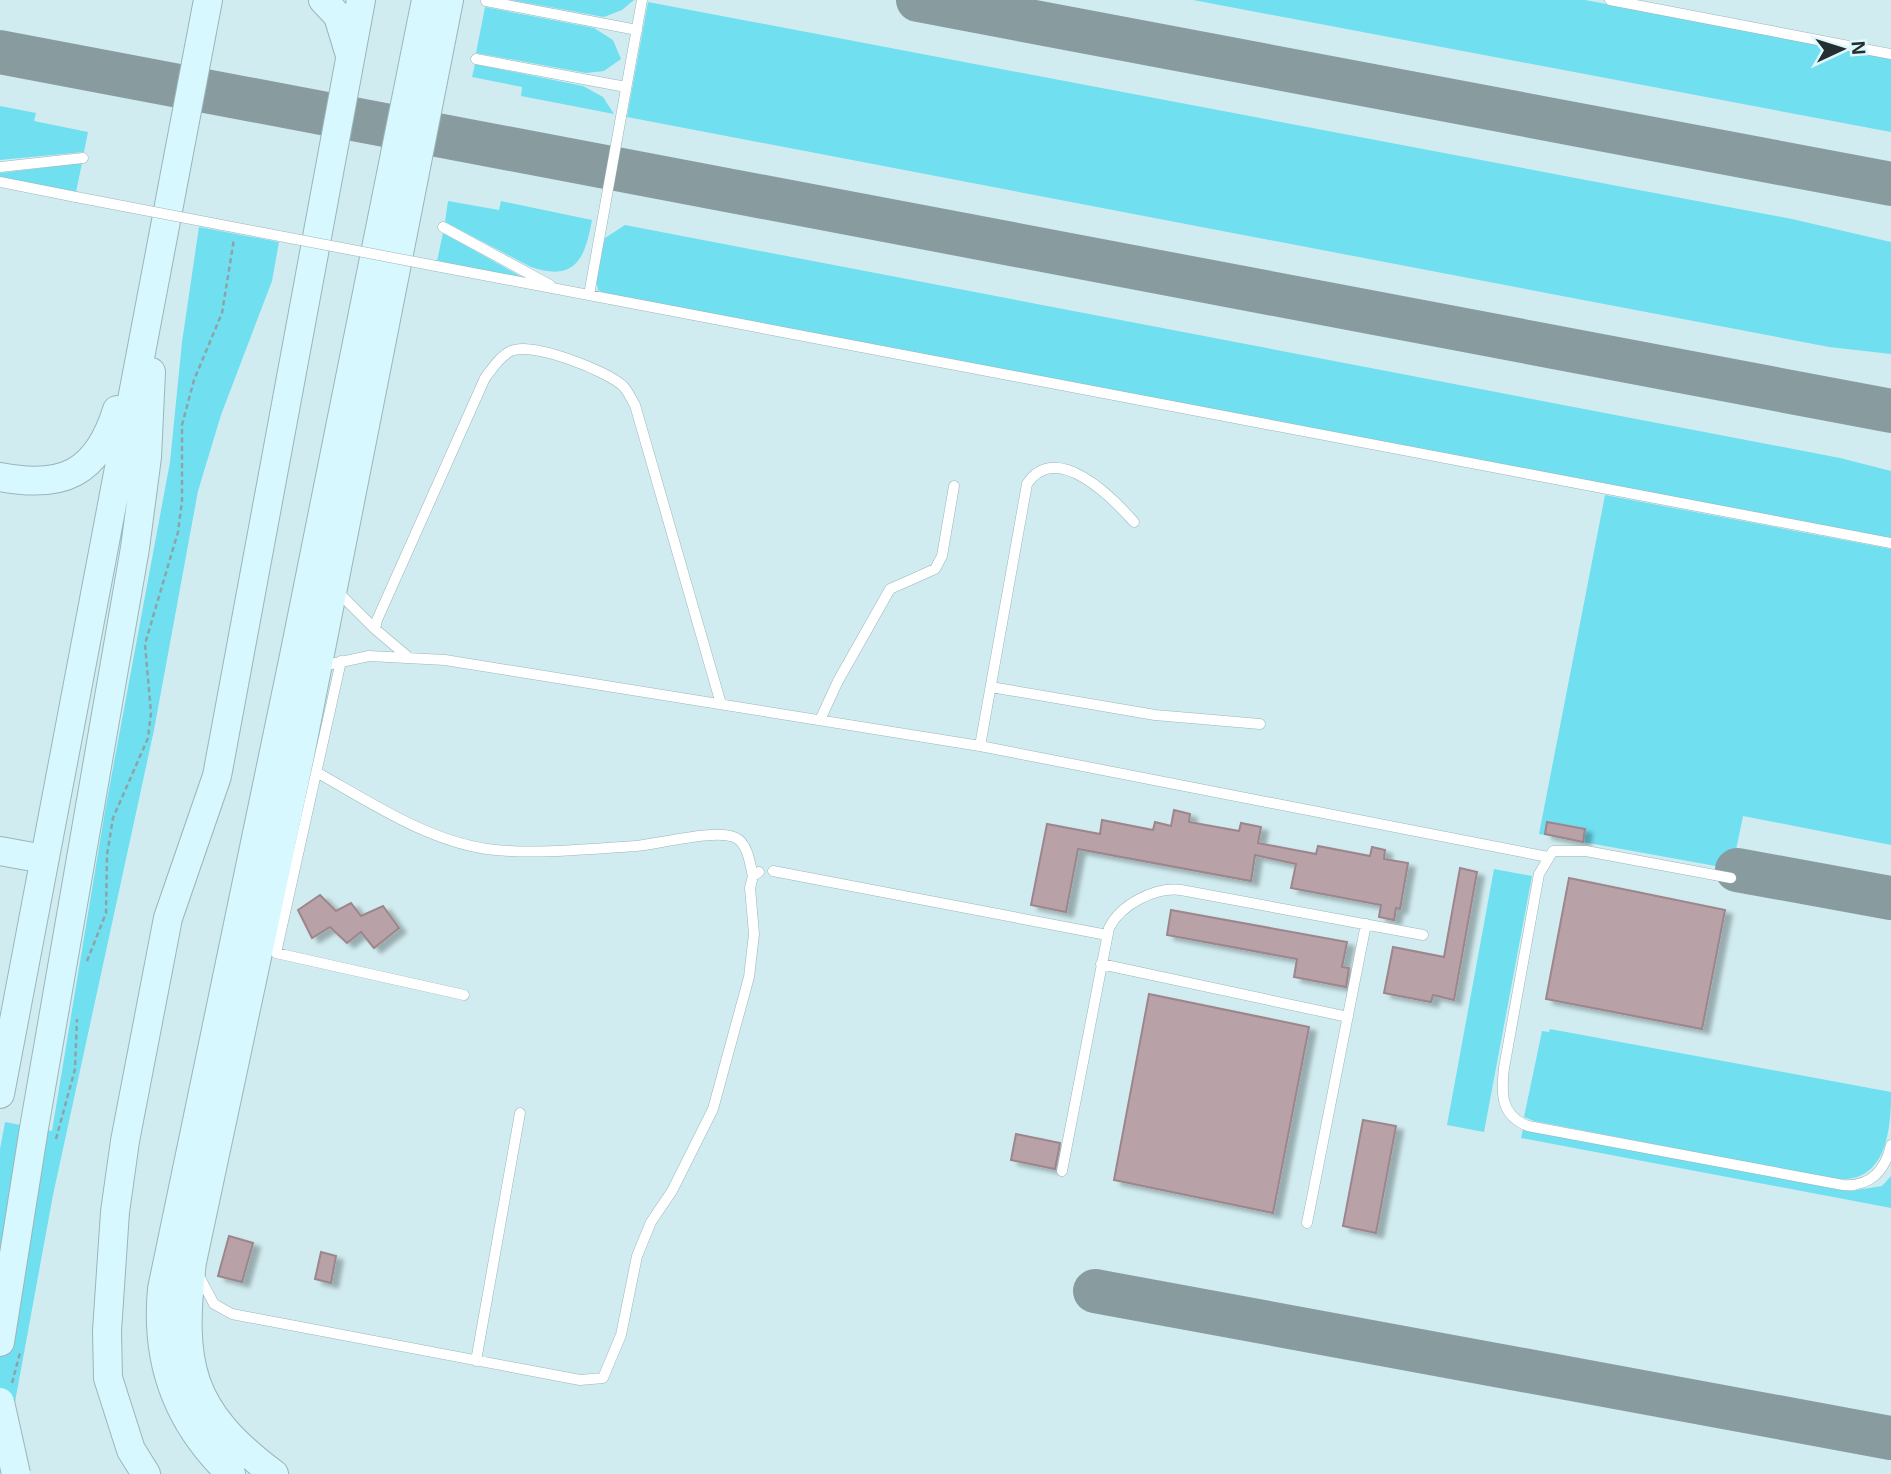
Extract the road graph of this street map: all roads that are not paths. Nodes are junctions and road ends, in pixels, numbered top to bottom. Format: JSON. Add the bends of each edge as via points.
{"nodes":[{"id":1,"x":224,"y":0,"type":"edge"},
{"id":2,"x":323,"y":0,"type":"edge"},
{"id":3,"x":361,"y":0,"type":"edge"},
{"id":4,"x":426,"y":0,"type":"edge"},
{"id":5,"x":449,"y":0,"type":"edge"},
{"id":6,"x":642,"y":0,"type":"edge"},
{"id":7,"x":1610,"y":0,"type":"edge"},
{"id":8,"x":486,"y":1,"type":"edge"},
{"id":9,"x":205,"y":13,"type":"edge"},
{"id":10,"x":636,"y":30,"type":"junction"},
{"id":11,"x":1891,"y":54,"type":"edge"},
{"id":12,"x":475,"y":59,"type":"dead end"},
{"id":13,"x":351,"y":61,"type":"junction"},
{"id":14,"x":626,"y":87,"type":"junction"},
{"id":15,"x":83,"y":159,"type":"dead end"},
{"id":16,"x":0,"y":167,"type":"edge"},
{"id":17,"x":0,"y":182,"type":"edge"},
{"id":18,"x":443,"y":227,"type":"dead end"},
{"id":19,"x":558,"y":289,"type":"junction"},
{"id":20,"x":153,"y":293,"type":"junction"},
{"id":21,"x":589,"y":295,"type":"junction"},
{"id":22,"x":0,"y":477,"type":"edge"},
{"id":23,"x":954,"y":486,"type":"dead end"},
{"id":24,"x":1134,"y":522,"type":"dead end"},
{"id":25,"x":1891,"y":543,"type":"edge"},
{"id":26,"x":334,"y":589,"type":"junction"},
{"id":27,"x":375,"y":629,"type":"junction"},
{"id":28,"x":407,"y":656,"type":"junction"},
{"id":29,"x":330,"y":664,"type":"junction"},
{"id":30,"x":991,"y":687,"type":"junction"},
{"id":31,"x":721,"y":705,"type":"junction"},
{"id":32,"x":820,"y":720,"type":"junction"},
{"id":33,"x":1260,"y":724,"type":"dead end"},
{"id":34,"x":980,"y":746,"type":"junction"},
{"id":35,"x":318,"y":773,"type":"junction"},
{"id":36,"x":0,"y":851,"type":"edge"},
{"id":37,"x":1548,"y":857,"type":"junction"},
{"id":38,"x":44,"y":859,"type":"junction"},
{"id":39,"x":773,"y":871,"type":"dead end"},
{"id":40,"x":1731,"y":878,"type":"dead end"},
{"id":41,"x":1366,"y":924,"type":"junction"},
{"id":42,"x":1423,"y":935,"type":"dead end"},
{"id":43,"x":1107,"y":936,"type":"junction"},
{"id":44,"x":1101,"y":964,"type":"junction"},
{"id":45,"x":464,"y":995,"type":"dead end"},
{"id":46,"x":1348,"y":1017,"type":"junction"},
{"id":47,"x":0,"y":1094,"type":"edge"},
{"id":48,"x":520,"y":1113,"type":"dead end"},
{"id":49,"x":1891,"y":1145,"type":"edge"},
{"id":50,"x":1062,"y":1171,"type":"dead end"},
{"id":51,"x":1307,"y":1223,"type":"dead end"},
{"id":52,"x":192,"y":1262,"type":"junction"},
{"id":53,"x":11,"y":1343,"type":"edge"},
{"id":54,"x":475,"y":1362,"type":"junction"},
{"id":55,"x":4,"y":1398,"type":"edge"},
{"id":56,"x":16,"y":1474,"type":"edge"},
{"id":57,"x":146,"y":1474,"type":"edge"},
{"id":58,"x":231,"y":1474,"type":"edge"},
{"id":59,"x":274,"y":1474,"type":"edge"}],
"edges":[{"from":1,"to":9,"type":"main road"},
{"from":2,"to":13,"type":"main road","via":[[338,16]]},
{"from":3,"to":13,"type":"main road"},
{"from":4,"to":58,"type":"main road","via":[[162,1289],[161,1349],[174,1396],[202,1445]]},
{"from":5,"to":26,"type":"main road"},
{"from":6,"to":10,"type":"lane"},
{"from":7,"to":11,"type":"lane"},
{"from":8,"to":10,"type":"lane"},
{"from":9,"to":20,"type":"main road"},
{"from":10,"to":14,"type":"lane"},
{"from":12,"to":14,"type":"lane"},
{"from":13,"to":57,"type":"main road","via":[[217,776],[168,918],[123,1153],[113,1238],[108,1378],[131,1450]]},
{"from":14,"to":21,"type":"lane"},
{"from":15,"to":16,"type":"lane"},
{"from":17,"to":19,"type":"lane","bridge":true},
{"from":18,"to":19,"type":"lane"},
{"from":19,"to":21,"type":"lane"},
{"from":20,"to":22,"type":"main road","via":[[114,419],[89,464],[60,480]]},
{"from":20,"to":38,"type":"main road"},
{"from":20,"to":53,"type":"main road","via":[[141,510]]},
{"from":21,"to":25,"type":"lane"},
{"from":23,"to":32,"type":"lane","via":[[936,569],[890,589]]},
{"from":24,"to":30,"type":"lane","via":[[1098,484],[1060,468],[1034,473],[1027,484]]},
{"from":26,"to":27,"type":"lane"},
{"from":26,"to":29,"type":"main road"},
{"from":27,"to":28,"type":"lane"},
{"from":27,"to":31,"type":"lane","via":[[485,378],[512,350],[527,348],[607,375],[624,387],[635,405]]},
{"from":28,"to":29,"type":"lane","via":[[369,656]]},
{"from":28,"to":31,"type":"lane"},
{"from":29,"to":35,"type":"lane"},
{"from":29,"to":52,"type":"main road"},
{"from":30,"to":33,"type":"lane","via":[[1156,715]]},
{"from":30,"to":34,"type":"lane"},
{"from":31,"to":32,"type":"lane"},
{"from":32,"to":34,"type":"lane"},
{"from":34,"to":37,"type":"lane"},
{"from":35,"to":45,"type":"lane","via":[[276,953]]},
{"from":35,"to":54,"type":"lane","via":[[408,822],[476,846],[562,849],[719,835],[743,843],[756,874],[750,888],[754,934],[749,977],[713,1109],[651,1222],[608,1371],[596,1380],[580,1380]]},
{"from":36,"to":38,"type":"main road"},
{"from":37,"to":40,"type":"lane","via":[[1553,851],[1573,849]]},
{"from":37,"to":49,"type":"lane","via":[[1539,874],[1504,1068],[1502,1098],[1511,1118],[1528,1126],[1843,1185],[1865,1184],[1875,1177]]},
{"from":38,"to":47,"type":"main road"},
{"from":39,"to":43,"type":"lane"},
{"from":41,"to":42,"type":"lane"},
{"from":41,"to":43,"type":"lane","via":[[1169,888],[1149,894],[1119,915]]},
{"from":41,"to":46,"type":"lane"},
{"from":43,"to":44,"type":"lane"},
{"from":44,"to":46,"type":"lane"},
{"from":44,"to":50,"type":"lane"},
{"from":46,"to":51,"type":"lane"},
{"from":48,"to":54,"type":"lane"},
{"from":52,"to":54,"type":"lane","via":[[214,1304],[232,1314]]},
{"from":52,"to":59,"type":"main road","via":[[186,1326],[189,1366],[214,1417],[232,1439]]},
{"from":55,"to":56,"type":"main road","bridge":true}]}
